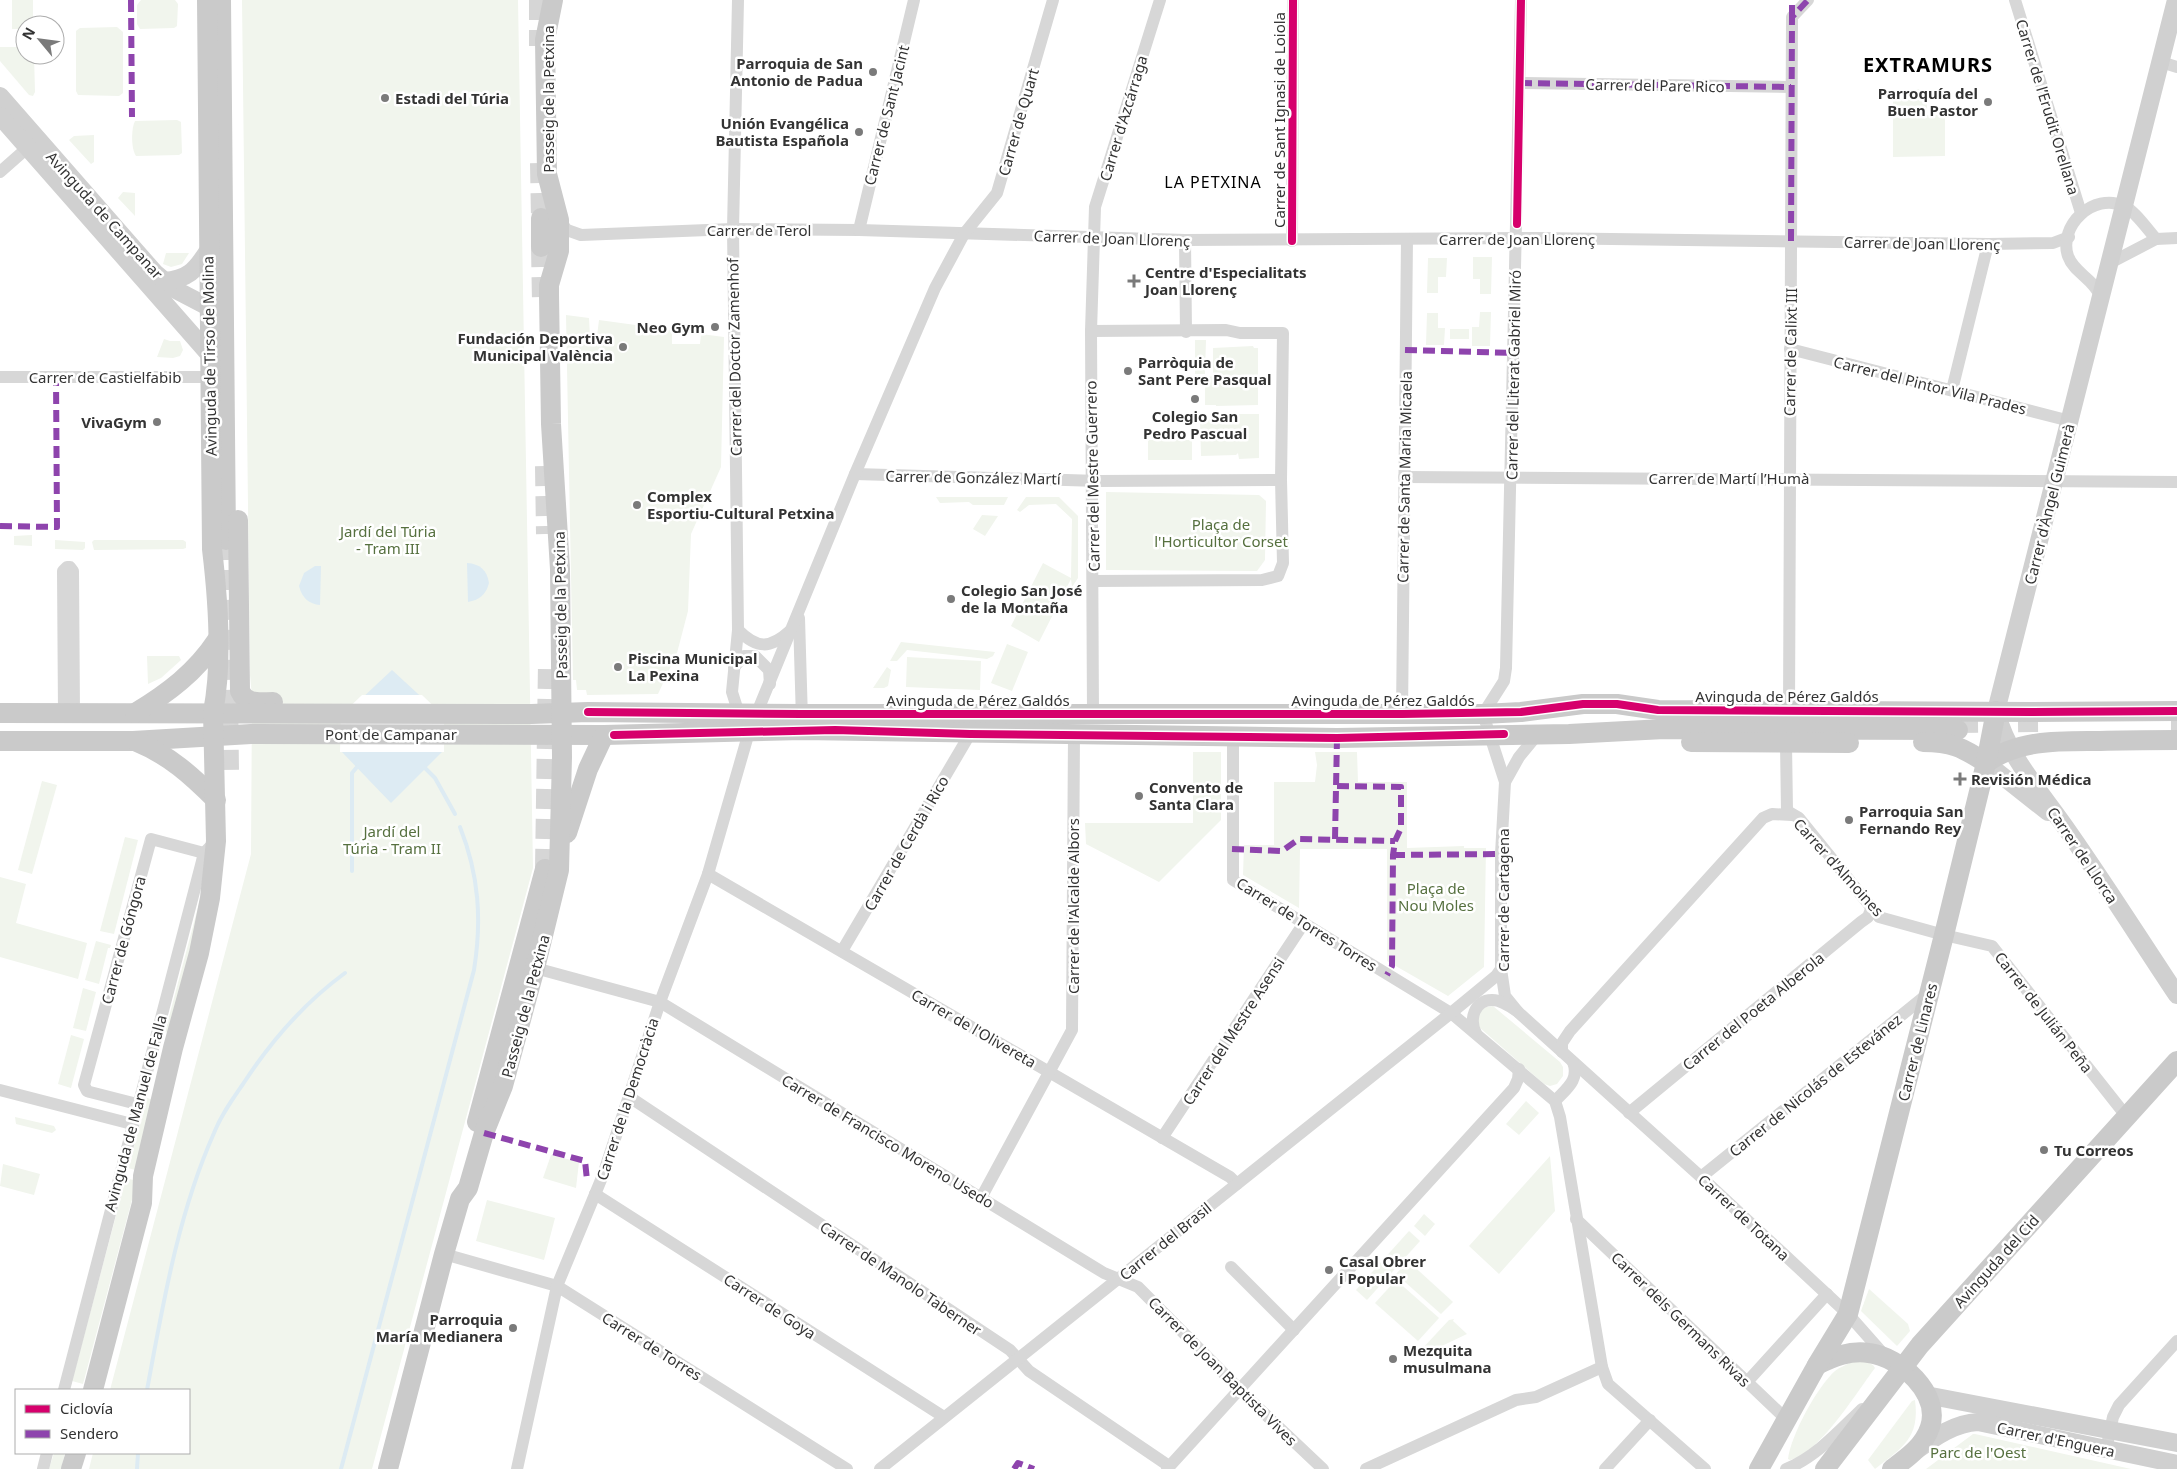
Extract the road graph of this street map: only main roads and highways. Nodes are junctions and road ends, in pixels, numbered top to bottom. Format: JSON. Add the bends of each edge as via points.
{"nodes":[{"id":1,"x":220,"y":1,"type":"edge"},
{"id":2,"x":553,"y":2,"type":"edge"},
{"id":3,"x":2174,"y":5,"type":"edge"},
{"id":4,"x":2169,"y":64,"type":"edge"},
{"id":5,"x":0,"y":96,"type":"edge"},
{"id":6,"x":0,"y":116,"type":"edge"},
{"id":7,"x":32,"y":143,"type":"junction"},
{"id":8,"x":216,"y":210,"type":"junction"},
{"id":9,"x":550,"y":219,"type":"junction"},
{"id":10,"x":541,"y":247,"type":"tunnel mouth"},
{"id":11,"x":208,"y":251,"type":"junction"},
{"id":12,"x":164,"y":281,"type":"junction"},
{"id":13,"x":217,"y":312,"type":"junction"},
{"id":14,"x":209,"y":354,"type":"junction"},
{"id":15,"x":546,"y":534,"type":"tunnel mouth"},
{"id":16,"x":226,"y":540,"type":"tunnel mouth"},
{"id":17,"x":217,"y":640,"type":"junction"},
{"id":18,"x":548,"y":663,"type":"tunnel mouth"},
{"id":19,"x":251,"y":708,"type":"junction"},
{"id":20,"x":1996,"y":711,"type":"junction"},
{"id":21,"x":213,"y":712,"type":"junction"},
{"id":22,"x":562,"y":712,"type":"junction"},
{"id":23,"x":1521,"y":712,"type":"junction"},
{"id":24,"x":0,"y":713,"type":"edge"},
{"id":25,"x":22,"y":714,"type":"junction"},
{"id":26,"x":134,"y":714,"type":"junction"},
{"id":27,"x":531,"y":714,"type":"joint"},
{"id":28,"x":0,"y":722,"type":"edge"},
{"id":29,"x":802,"y":722,"type":"junction"},
{"id":30,"x":2041,"y":725,"type":"tunnel mouth"},
{"id":31,"x":2174,"y":726,"type":"edge"},
{"id":32,"x":532,"y":734,"type":"joint"},
{"id":33,"x":1569,"y":734,"type":"junction"},
{"id":34,"x":562,"y":735,"type":"junction"},
{"id":35,"x":604,"y":735,"type":"junction"},
{"id":36,"x":213,"y":736,"type":"junction"},
{"id":37,"x":0,"y":741,"type":"edge"},
{"id":38,"x":133,"y":741,"type":"junction"},
{"id":39,"x":2010,"y":749,"type":"junction"},
{"id":40,"x":1986,"y":763,"type":"junction"},
{"id":41,"x":229,"y":771,"type":"tunnel mouth"},
{"id":42,"x":216,"y":800,"type":"junction"},
{"id":43,"x":2070,"y":833,"type":"junction"},
{"id":44,"x":552,"y":869,"type":"junction"},
{"id":45,"x":2177,"y":995,"type":"edge"},
{"id":46,"x":2177,"y":1061,"type":"edge"},
{"id":47,"x":460,"y":1199,"type":"junction"},
{"id":48,"x":142,"y":1203,"type":"junction"},
{"id":49,"x":1894,"y":1362,"type":"junction"},
{"id":50,"x":1817,"y":1365,"type":"junction"},
{"id":51,"x":93,"y":1389,"type":"edge"},
{"id":52,"x":1926,"y":1395,"type":"junction"},
{"id":53,"x":2177,"y":1443,"type":"edge"},
{"id":54,"x":76,"y":1454,"type":"edge"},
{"id":55,"x":1912,"y":1454,"type":"junction"},
{"id":56,"x":2177,"y":1464,"type":"edge"},
{"id":57,"x":71,"y":1469,"type":"edge"},
{"id":58,"x":388,"y":1469,"type":"edge"},
{"id":59,"x":1759,"y":1469,"type":"edge"},
{"id":60,"x":1825,"y":1469,"type":"edge"},
{"id":61,"x":1892,"y":1469,"type":"edge"}],
"edges":[{"from":1,"to":8,"type":"main road"},
{"from":2,"to":9,"type":"main road","name":"Passeig de la Petxina","via":[[545,40]]},
{"from":3,"to":4,"type":"main road","name":"Carrer d'Àngel Guimerà"},
{"from":4,"to":20,"type":"main road","name":"Carrer d'Àngel Guimerà","via":[[2124,206]]},
{"from":5,"to":7,"type":"main road","name":"Avinguda de Campanar"},
{"from":6,"to":7,"type":"main road","name":"Avinguda de Campanar"},
{"from":7,"to":12,"type":"main road","name":"Avinguda de Campanar"},
{"from":7,"to":14,"type":"main road","name":"Avinguda de Campanar"},
{"from":8,"to":11,"type":"main road","name":"Avinguda de Tirso de Molina"},
{"from":8,"to":13,"type":"main road","name":"Avinguda de Tirso de Molina"},
{"from":9,"to":10,"type":"main road","name":"Passeig de la Petxina"},
{"from":9,"to":22,"type":"main road","name":"Passeig de la Petxina","via":[[558,251],[549,295]]},
{"from":11,"to":12,"type":"main road","via":[[188,275]]},
{"from":11,"to":13,"type":"main road","name":"Avinguda de Tirso de Molina"},
{"from":12,"to":13,"type":"main road","name":"Avinguda de Campanar"},
{"from":13,"to":14,"type":"main road","name":"Avinguda de Tirso de Molina"},
{"from":13,"to":16,"type":"main road","name":"Avinguda de Tirso de Molina"},
{"from":13,"to":19,"type":"main road","via":[[235,326],[240,691]]},
{"from":14,"to":17,"type":"main road","name":"Avinguda de Tirso de Molina"},
{"from":15,"to":18,"type":"main road","name":"Passeig de la Petxina"},
{"from":17,"to":21,"type":"main road","name":"Avinguda de Tirso de Molina","via":[[217,692]]},
{"from":17,"to":26,"type":"main road","via":[[195,669],[163,696]]},
{"from":19,"to":21,"type":"main road","name":"Pont de Campanar"},
{"from":19,"to":27,"type":"main road","name":"Pont de Campanar","via":[[320,713]]},
{"from":20,"to":23,"type":"main road","name":"Avinguda de Pérez Galdós","via":[[1658,710],[1617,704],[1583,704]]},
{"from":20,"to":31,"type":"main road","name":"Avinguda de Pérez Galdós"},
{"from":20,"to":39,"type":"main road","name":"Carrer de Llorca","via":[[2000,730]]},
{"from":20,"to":40,"type":"main road","name":"Carrer de Linares"},
{"from":21,"to":26,"type":"main road","name":"Pont de Campanar"},
{"from":21,"to":36,"type":"main road","name":"Avinguda de Manuel de Falla"},
{"from":22,"to":27,"type":"main road","name":"Avinguda de Pérez Galdós"},
{"from":22,"to":29,"type":"main road","name":"Avinguda de Pérez Galdós","via":[[748,714]]},
{"from":22,"to":34,"type":"main road","name":"Passeig de la Petxina"},
{"from":23,"to":29,"type":"main road","name":"Avinguda de Pérez Galdós","via":[[1093,714]]},
{"from":23,"to":33,"type":"main road","name":"Avinguda de Pérez Galdós","via":[[1643,723],[1958,726],[1664,728]]},
{"from":24,"to":25,"type":"main road","name":"Pont de Campanar"},
{"from":25,"to":26,"type":"main road","name":"Pont de Campanar"},
{"from":25,"to":28,"type":"main road"},
{"from":29,"to":33,"type":"main road","name":"Avinguda de Pérez Galdós","via":[[970,734],[1337,738]]},
{"from":29,"to":35,"type":"main road","name":"Avinguda de Pérez Galdós","via":[[749,732]]},
{"from":30,"to":31,"type":"main road"},
{"from":31,"to":39,"type":"main road"},
{"from":32,"to":34,"type":"main road","name":"Avinguda de Pérez Galdós"},
{"from":32,"to":36,"type":"main road","name":"Pont de Campanar"},
{"from":33,"to":40,"type":"main road","name":"Avinguda de Pérez Galdós","via":[[1663,742],[1941,742],[1960,747]]},
{"from":34,"to":35,"type":"main road","name":"Avinguda de Pérez Galdós"},
{"from":34,"to":44,"type":"main road","name":"Passeig de la Petxina"},
{"from":35,"to":44,"type":"main road","via":[[585,777]]},
{"from":36,"to":38,"type":"main road","name":"Pont de Campanar"},
{"from":36,"to":42,"type":"main road","name":"Avinguda de Manuel de Falla"},
{"from":37,"to":38,"type":"main road","name":"Pont de Campanar"},
{"from":38,"to":42,"type":"main road","via":[[159,752],[176,764]]},
{"from":39,"to":40,"type":"main road"},
{"from":39,"to":43,"type":"main road","name":"Carrer de Llorca"},
{"from":40,"to":43,"type":"main road"},
{"from":40,"to":50,"type":"main road","name":"Carrer de Linares","via":[[1848,1314]]},
{"from":41,"to":48,"type":"main road","name":"Avinguda de Manuel de Falla","via":[[229,840],[222,905],[154,1178]]},
{"from":42,"to":48,"type":"main road","name":"Avinguda de Manuel de Falla","via":[[205,926],[143,1176]]},
{"from":43,"to":45,"type":"main road","name":"Carrer de Llorca"},
{"from":44,"to":47,"type":"main road","name":"Passeig de la Petxina","via":[[459,1186]]},
{"from":44,"to":47,"type":"main road","name":"Passeig de la Petxina","via":[[536,968],[504,1086],[484,1132],[468,1188]]},
{"from":46,"to":49,"type":"main road","name":"Avinguda del Cid","via":[[1930,1333]]},
{"from":47,"to":58,"type":"main road","name":"Passeig de la Petxina"},
{"from":48,"to":51,"type":"main road","name":"Avinguda de Manuel de Falla"},
{"from":49,"to":50,"type":"main road","via":[[1868,1352],[1850,1352]]},
{"from":49,"to":52,"type":"main road","via":[[1912,1374]]},
{"from":49,"to":60,"type":"main road","name":"Avinguda del Cid","via":[[1888,1384]]},
{"from":50,"to":59,"type":"main road"},
{"from":52,"to":53,"type":"main road","name":"Carrer d'Enguera"},
{"from":52,"to":55,"type":"main road","via":[[1932,1416],[1931,1426]]},
{"from":54,"to":57,"type":"main road"},
{"from":55,"to":56,"type":"main road","name":"Carrer d'Enguera","via":[[1940,1435],[1978,1422]]},
{"from":55,"to":61,"type":"main road"}]}
